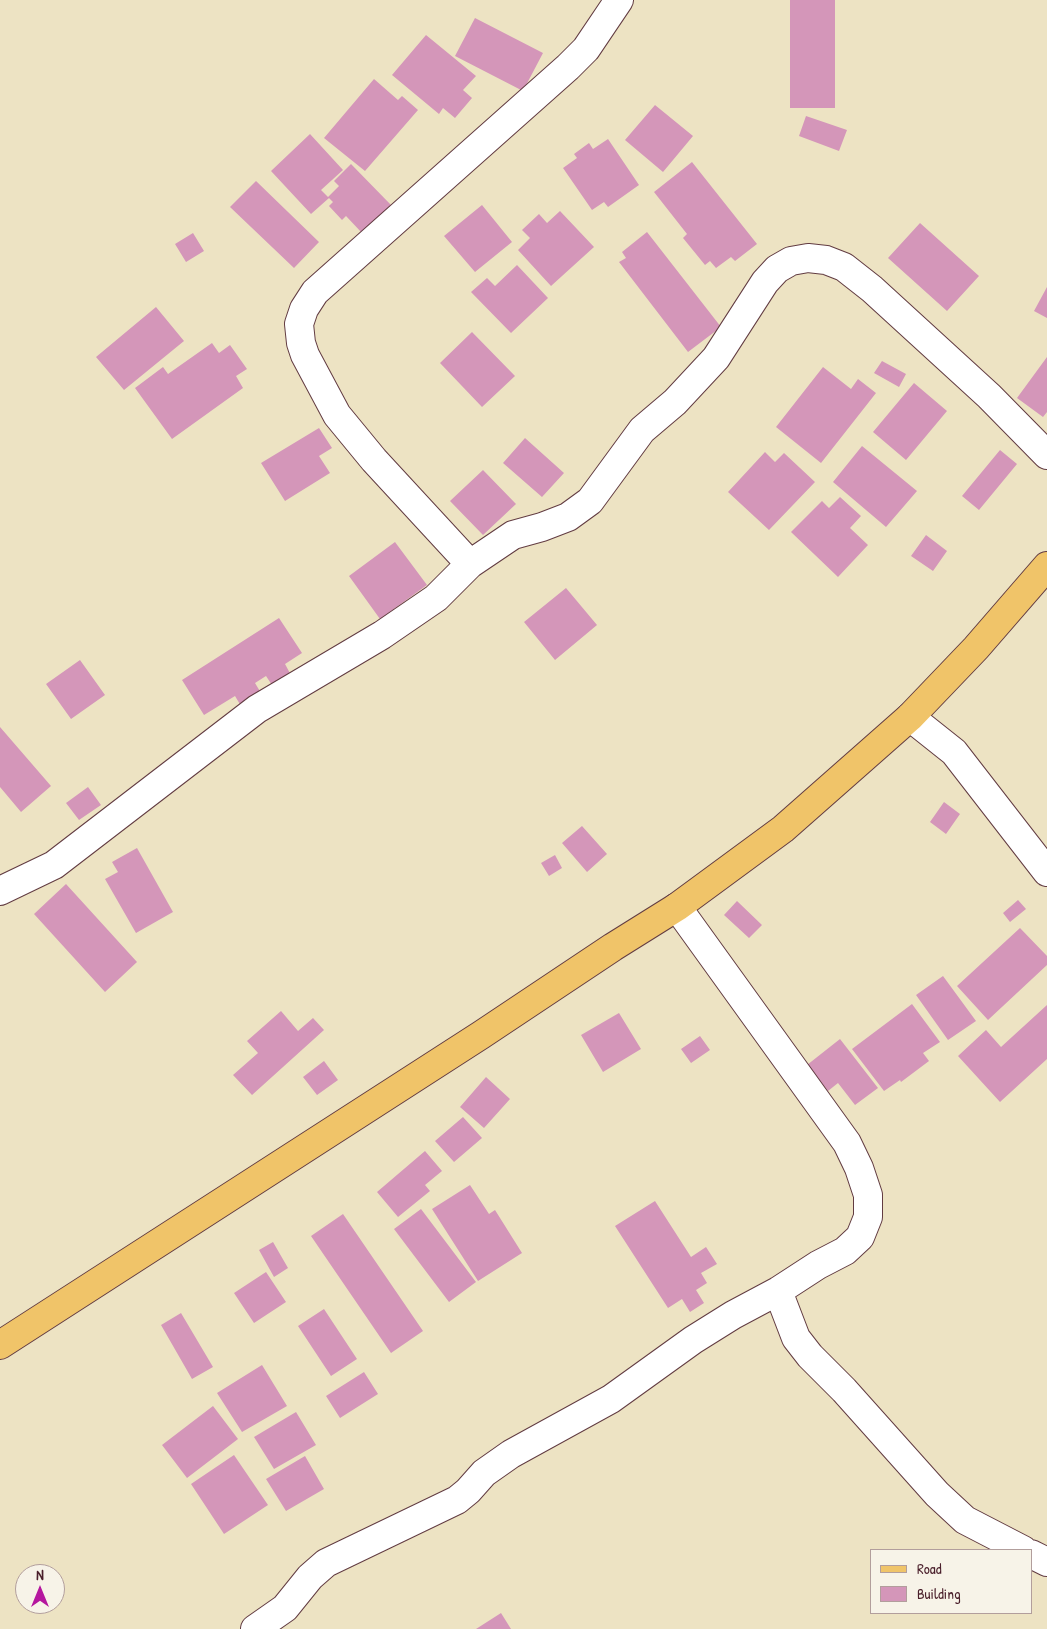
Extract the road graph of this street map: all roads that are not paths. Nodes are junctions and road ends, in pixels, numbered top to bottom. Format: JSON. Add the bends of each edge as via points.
{"nodes":[{"id":1,"x":619,"y":0,"type":"edge"},
{"id":2,"x":1047,"y":455,"type":"edge"},
{"id":3,"x":470,"y":564,"type":"junction"},
{"id":4,"x":1047,"y":566,"type":"edge"},
{"id":5,"x":910,"y":717,"type":"junction"},
{"id":6,"x":1047,"y":872,"type":"edge"},
{"id":7,"x":0,"y":891,"type":"edge"},
{"id":8,"x":677,"y":907,"type":"junction"},
{"id":9,"x":778,"y":1291,"type":"junction"},
{"id":10,"x":0,"y":1345,"type":"edge"},
{"id":11,"x":1021,"y":1549,"type":"edge"},
{"id":12,"x":1032,"y":1554,"type":"edge"},
{"id":13,"x":1047,"y":1562,"type":"edge"},
{"id":14,"x":255,"y":1629,"type":"edge"}],
"edges":[{"from":1,"to":3,"type":"street","via":[[586,49],[568,67],[315,292],[299,324],[301,343],[337,415]]},
{"from":2,"to":3,"type":"street","via":[[960,369],[844,267],[826,260],[808,258],[791,261],[777,269],[765,282],[716,358],[675,402],[642,430],[590,501],[568,517],[513,535]]},
{"from":3,"to":7,"type":"street","via":[[436,598],[382,635],[258,710],[54,865]]},
{"from":4,"to":5,"type":"main road","via":[[976,648]]},
{"from":5,"to":6,"type":"street","via":[[954,752]]},
{"from":5,"to":8,"type":"main road","via":[[784,829]]},
{"from":8,"to":9,"type":"street","via":[[847,1143],[868,1196],[868,1217],[860,1237],[845,1250]]},
{"from":8,"to":10,"type":"main road"},
{"from":9,"to":11,"type":"street","via":[[793,1332],[810,1356],[937,1494],[966,1520]]},
{"from":9,"to":14,"type":"street","via":[[693,1340],[612,1399],[511,1454],[484,1473],[456,1500],[326,1564],[310,1577],[284,1608]]},
{"from":12,"to":13,"type":"street"}]}
